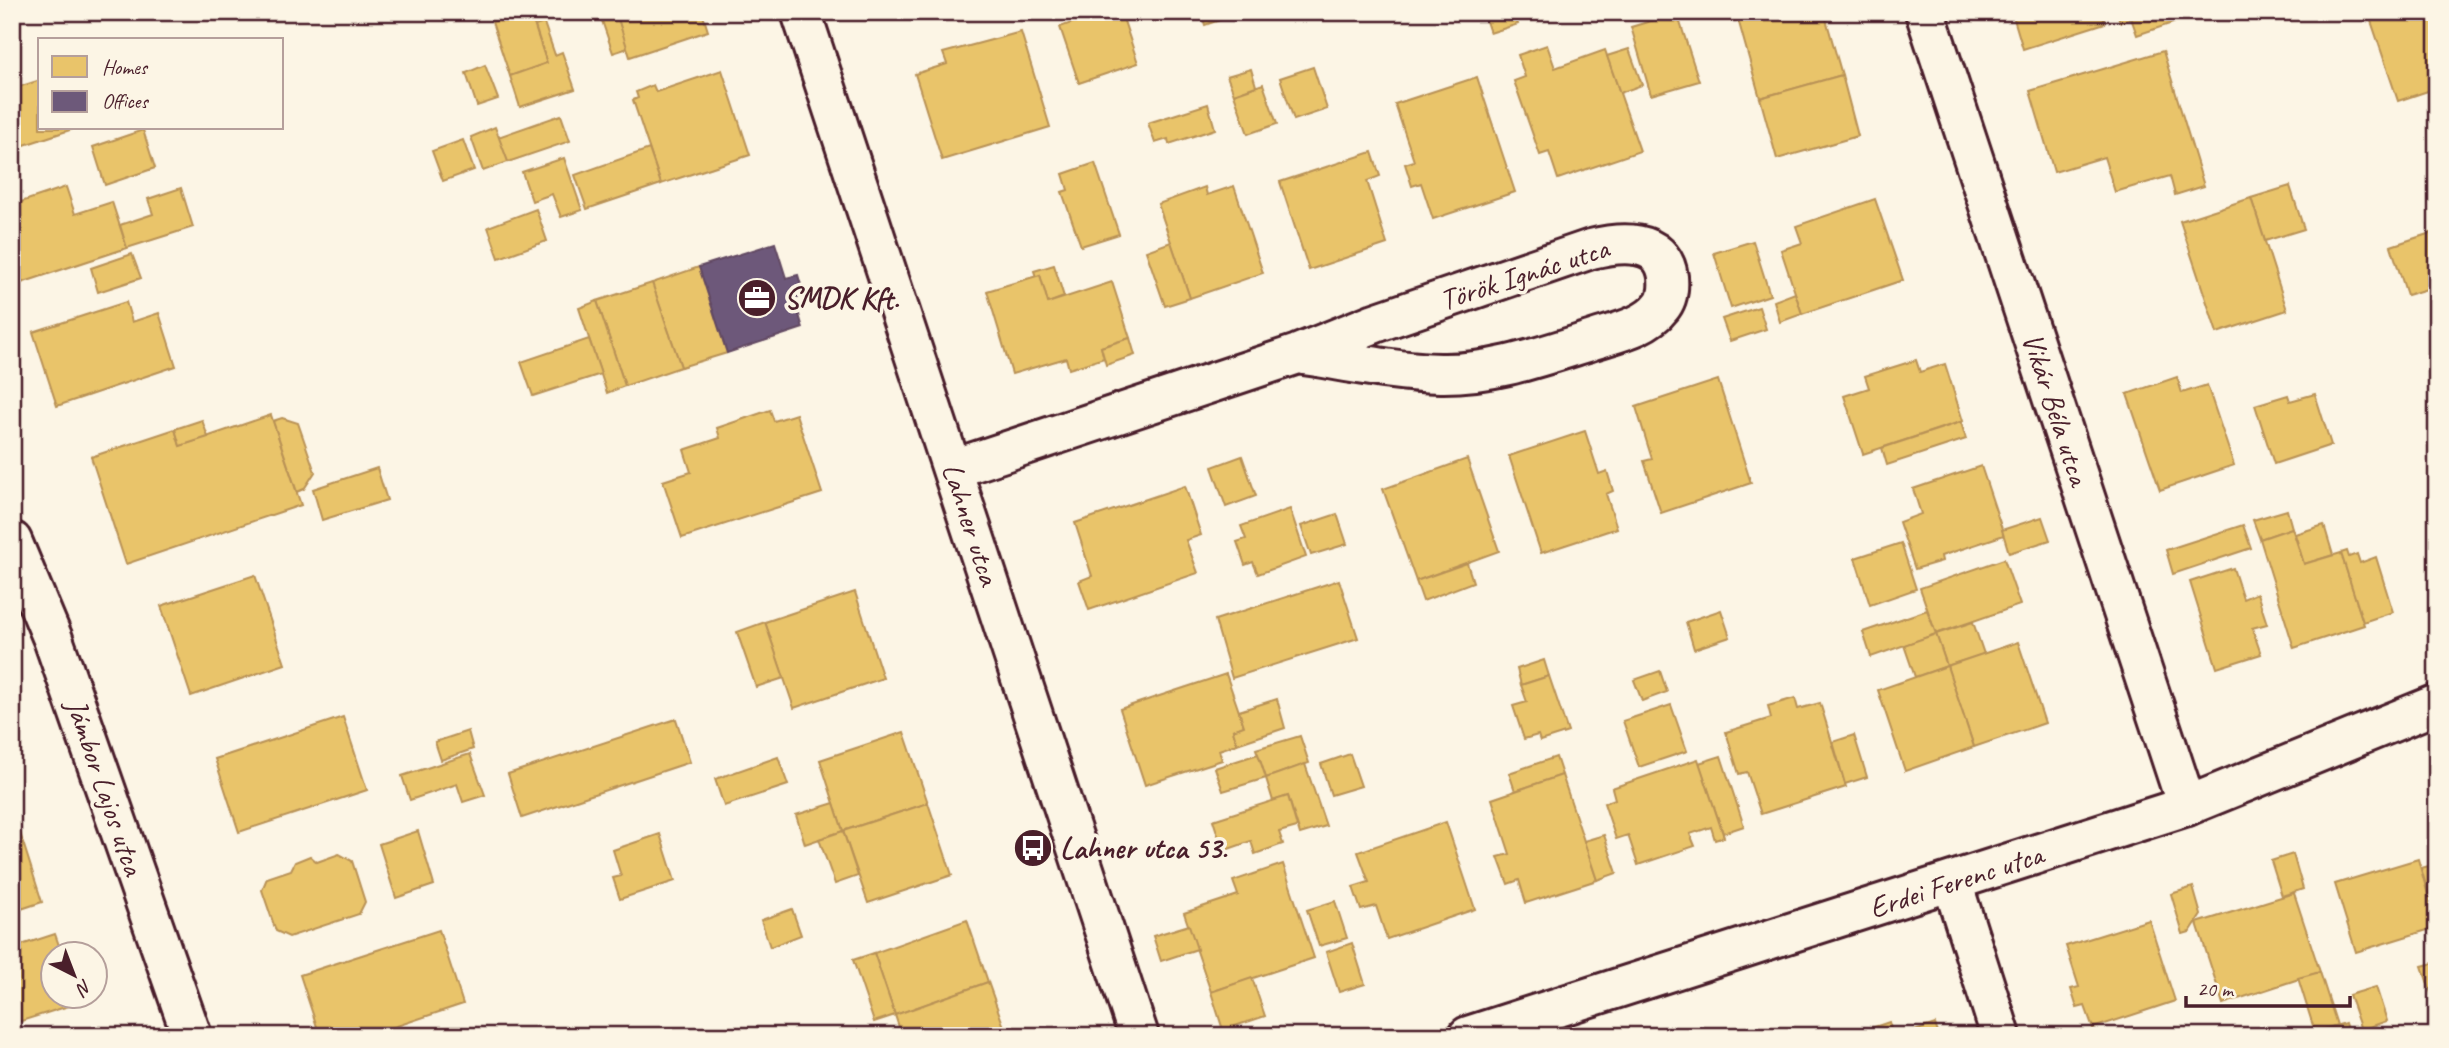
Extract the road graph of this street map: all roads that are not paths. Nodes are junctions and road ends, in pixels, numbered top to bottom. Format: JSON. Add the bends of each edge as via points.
{"nodes":[{"id":1,"x":801,"y":12,"type":"edge"},
{"id":2,"x":1925,"y":12,"type":"edge"},
{"id":3,"x":1298,"y":354,"type":"junction"},
{"id":4,"x":953,"y":469,"type":"junction"},
{"id":5,"x":12,"y":541,"type":"edge"},
{"id":6,"x":2437,"y":704,"type":"edge"},
{"id":7,"x":2187,"y":806,"type":"junction"},
{"id":8,"x":1952,"y":882,"type":"junction"},
{"id":9,"x":192,"y":1036,"type":"edge"},
{"id":10,"x":1139,"y":1036,"type":"edge"},
{"id":11,"x":1468,"y":1036,"type":"edge"},
{"id":12,"x":2001,"y":1036,"type":"edge"}],
"edges":[{"from":1,"to":4,"type":"street","name":"Lahner utca"},
{"from":2,"to":7,"type":"street","name":"Vikár Béla utca"},
{"from":3,"to":3,"type":"street","name":"Török Ignác utca","via":[[1602,246],[1644,246],[1660,257],[1667,272],[1669,290],[1662,306],[1639,324],[1502,366],[1423,372]]},
{"from":3,"to":4,"type":"street","name":"Török Ignác utca"},
{"from":4,"to":10,"type":"street","name":"Lahner utca"},
{"from":5,"to":9,"type":"street","name":"Jámbor Lajos utca","via":[[53,639]]},
{"from":6,"to":7,"type":"street","name":"Erdei Ferenc utca"},
{"from":7,"to":8,"type":"street","name":"Erdei Ferenc utca"},
{"from":8,"to":11,"type":"street","name":"Erdei Ferenc utca"},
{"from":8,"to":12,"type":"street"}]}
